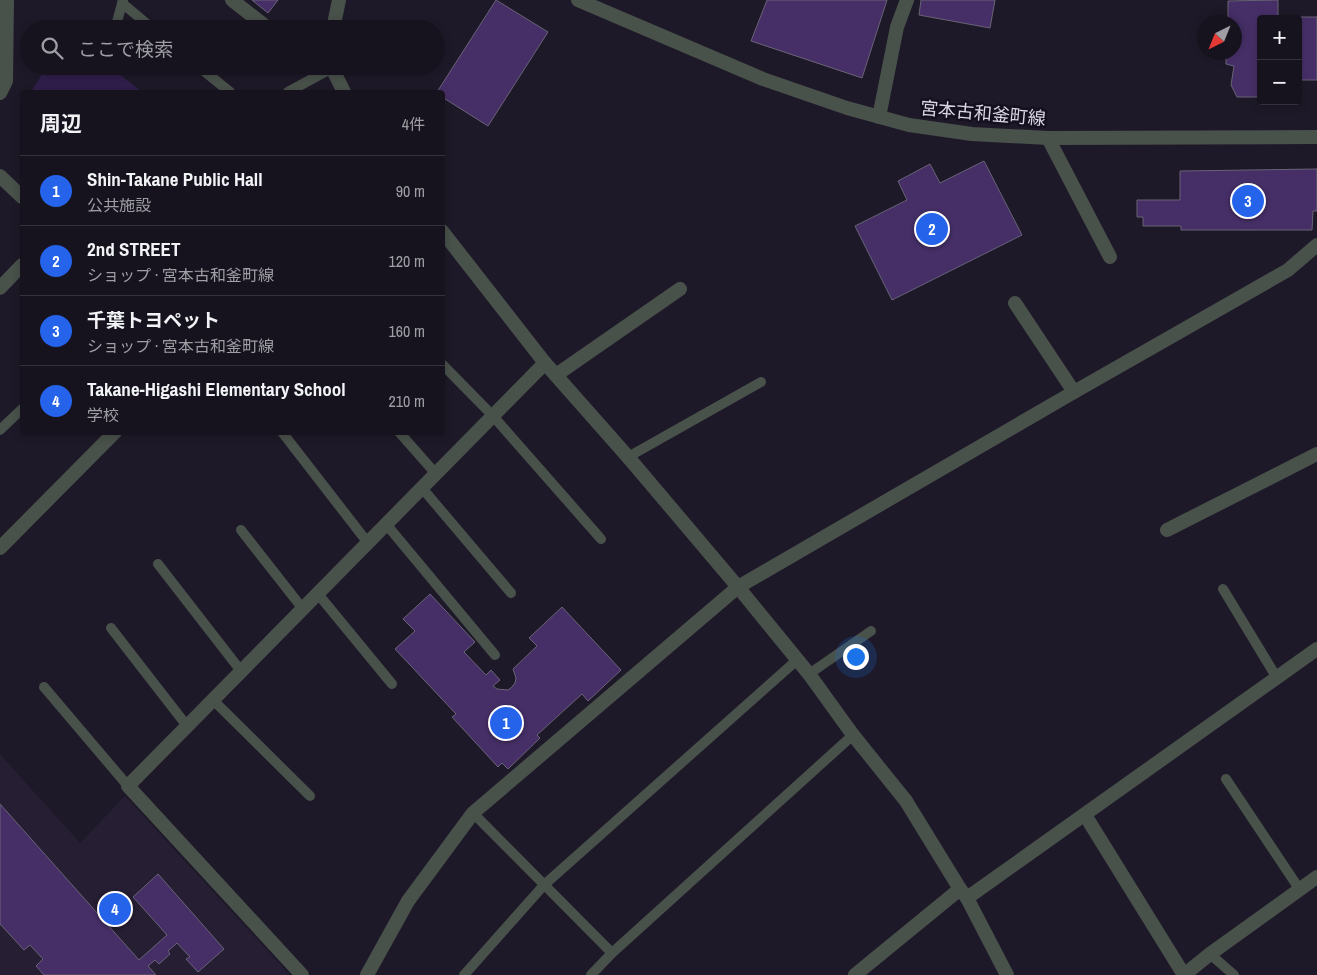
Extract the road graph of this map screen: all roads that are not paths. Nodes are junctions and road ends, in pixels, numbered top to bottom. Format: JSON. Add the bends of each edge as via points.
{"nodes":[{"id":1,"x":7,"y":0,"type":"edge"},
{"id":2,"x":232,"y":0,"type":"edge"},
{"id":3,"x":339,"y":0,"type":"edge"},
{"id":4,"x":578,"y":0,"type":"edge"},
{"id":5,"x":907,"y":0,"type":"edge"},
{"id":6,"x":122,"y":2,"type":"edge"},
{"id":7,"x":117,"y":20,"type":"edge"},
{"id":8,"x":143,"y":20,"type":"edge"},
{"id":9,"x":258,"y":20,"type":"edge"},
{"id":10,"x":335,"y":20,"type":"edge"},
{"id":11,"x":209,"y":75,"type":"edge"},
{"id":12,"x":317,"y":75,"type":"edge"},
{"id":13,"x":334,"y":75,"type":"edge"},
{"id":14,"x":228,"y":90,"type":"edge"},
{"id":15,"x":291,"y":90,"type":"edge"},
{"id":16,"x":343,"y":90,"type":"edge"},
{"id":17,"x":0,"y":93,"type":"edge"},
{"id":18,"x":878,"y":117,"type":"junction"},
{"id":19,"x":1317,"y":137,"type":"edge"},
{"id":20,"x":1048,"y":138,"type":"junction"},
{"id":21,"x":0,"y":176,"type":"edge"},
{"id":22,"x":20,"y":195,"type":"edge"},
{"id":23,"x":445,"y":235,"type":"edge"},
{"id":24,"x":1317,"y":245,"type":"edge"},
{"id":25,"x":1110,"y":257,"type":"dead end"},
{"id":26,"x":20,"y":267,"type":"edge"},
{"id":27,"x":0,"y":288,"type":"edge"},
{"id":28,"x":680,"y":289,"type":"dead end"},
{"id":29,"x":1015,"y":303,"type":"dead end"},
{"id":30,"x":545,"y":363,"type":"junction"},
{"id":31,"x":445,"y":367,"type":"edge"},
{"id":32,"x":556,"y":375,"type":"junction"},
{"id":33,"x":760,"y":382,"type":"dead end"},
{"id":34,"x":1074,"y":392,"type":"junction"},
{"id":35,"x":20,"y":411,"type":"edge"},
{"id":36,"x":493,"y":416,"type":"junction"},
{"id":37,"x":0,"y":430,"type":"edge"},
{"id":38,"x":112,"y":435,"type":"edge"},
{"id":39,"x":284,"y":435,"type":"edge"},
{"id":40,"x":402,"y":435,"type":"edge"},
{"id":41,"x":1317,"y":454,"type":"edge"},
{"id":42,"x":628,"y":457,"type":"junction"},
{"id":43,"x":436,"y":474,"type":"junction"},
{"id":44,"x":422,"y":488,"type":"junction"},
{"id":45,"x":386,"y":524,"type":"junction"},
{"id":46,"x":241,"y":530,"type":"dead end"},
{"id":47,"x":1167,"y":530,"type":"dead end"},
{"id":48,"x":601,"y":539,"type":"dead end"},
{"id":49,"x":368,"y":543,"type":"junction"},
{"id":50,"x":1,"y":545,"type":"edge"},
{"id":51,"x":158,"y":564,"type":"dead end"},
{"id":52,"x":738,"y":587,"type":"junction"},
{"id":53,"x":1223,"y":588,"type":"dead end"},
{"id":54,"x":511,"y":593,"type":"dead end"},
{"id":55,"x":318,"y":594,"type":"junction"},
{"id":56,"x":303,"y":609,"type":"junction"},
{"id":57,"x":111,"y":628,"type":"dead end"},
{"id":58,"x":870,"y":631,"type":"dead end"},
{"id":59,"x":1317,"y":649,"type":"edge"},
{"id":60,"x":495,"y":655,"type":"dead end"},
{"id":61,"x":797,"y":660,"type":"junction"},
{"id":62,"x":241,"y":671,"type":"junction"},
{"id":63,"x":809,"y":674,"type":"junction"},
{"id":64,"x":1277,"y":678,"type":"junction"},
{"id":65,"x":392,"y":684,"type":"dead end"},
{"id":66,"x":44,"y":687,"type":"dead end"},
{"id":67,"x":213,"y":700,"type":"junction"},
{"id":68,"x":187,"y":726,"type":"junction"},
{"id":69,"x":853,"y":735,"type":"junction"},
{"id":70,"x":1226,"y":779,"type":"dead end"},
{"id":71,"x":128,"y":786,"type":"junction"},
{"id":72,"x":310,"y":796,"type":"dead end"},
{"id":73,"x":473,"y":813,"type":"junction"},
{"id":74,"x":1085,"y":815,"type":"junction"},
{"id":75,"x":1317,"y":877,"type":"edge"},
{"id":76,"x":544,"y":885,"type":"junction"},
{"id":77,"x":1300,"y":890,"type":"junction"},
{"id":78,"x":963,"y":894,"type":"junction"},
{"id":79,"x":612,"y":953,"type":"junction"},
{"id":80,"x":1210,"y":954,"type":"junction"},
{"id":81,"x":302,"y":975,"type":"edge"},
{"id":82,"x":367,"y":975,"type":"edge"},
{"id":83,"x":464,"y":975,"type":"edge"},
{"id":84,"x":591,"y":975,"type":"edge"},
{"id":85,"x":855,"y":975,"type":"edge"},
{"id":86,"x":1007,"y":975,"type":"edge"},
{"id":87,"x":1184,"y":975,"type":"edge"},
{"id":88,"x":1234,"y":975,"type":"edge"}],
"edges":[{"from":1,"to":17,"type":"street","via":[[6,81]]},
{"from":2,"to":9,"type":"street"},
{"from":3,"to":10,"type":"street"},
{"from":4,"to":18,"type":"street","name":"宮本古和釜町線","via":[[763,79]]},
{"from":5,"to":18,"type":"street"},
{"from":6,"to":7,"type":"lane"},
{"from":6,"to":8,"type":"lane"},
{"from":11,"to":14,"type":"lane"},
{"from":12,"to":15,"type":"lane"},
{"from":13,"to":16,"type":"street"},
{"from":18,"to":20,"type":"street","name":"宮本古和釜町線","via":[[972,134]]},
{"from":19,"to":20,"type":"street","name":"宮本古和釜町線"},
{"from":20,"to":25,"type":"street"},
{"from":21,"to":22,"type":"street"},
{"from":23,"to":30,"type":"street"},
{"from":24,"to":34,"type":"street","via":[[1288,270]]},
{"from":26,"to":27,"type":"street"},
{"from":28,"to":32,"type":"street"},
{"from":29,"to":34,"type":"street"},
{"from":30,"to":32,"type":"street"},
{"from":30,"to":36,"type":"street"},
{"from":31,"to":36,"type":"lane"},
{"from":32,"to":42,"type":"street"},
{"from":33,"to":42,"type":"lane"},
{"from":34,"to":52,"type":"street"},
{"from":35,"to":37,"type":"lane"},
{"from":36,"to":43,"type":"street"},
{"from":36,"to":48,"type":"lane"},
{"from":38,"to":50,"type":"street"},
{"from":39,"to":49,"type":"lane"},
{"from":40,"to":43,"type":"lane"},
{"from":41,"to":47,"type":"street"},
{"from":42,"to":52,"type":"street"},
{"from":43,"to":44,"type":"street"},
{"from":44,"to":45,"type":"street"},
{"from":44,"to":54,"type":"lane"},
{"from":45,"to":49,"type":"street"},
{"from":45,"to":60,"type":"lane"},
{"from":46,"to":56,"type":"lane"},
{"from":49,"to":55,"type":"street"},
{"from":51,"to":62,"type":"lane"},
{"from":52,"to":61,"type":"street"},
{"from":52,"to":73,"type":"street"},
{"from":53,"to":64,"type":"lane"},
{"from":55,"to":56,"type":"street"},
{"from":55,"to":65,"type":"lane"},
{"from":56,"to":62,"type":"street"},
{"from":57,"to":68,"type":"lane"},
{"from":58,"to":63,"type":"lane"},
{"from":59,"to":64,"type":"street"},
{"from":61,"to":63,"type":"street"},
{"from":61,"to":76,"type":"lane"},
{"from":62,"to":67,"type":"street"},
{"from":63,"to":69,"type":"street"},
{"from":64,"to":74,"type":"street"},
{"from":66,"to":71,"type":"lane"},
{"from":67,"to":68,"type":"street"},
{"from":67,"to":72,"type":"lane"},
{"from":68,"to":71,"type":"street"},
{"from":69,"to":78,"type":"street","via":[[906,801]]},
{"from":69,"to":79,"type":"lane"},
{"from":70,"to":77,"type":"lane"},
{"from":71,"to":81,"type":"street"},
{"from":73,"to":76,"type":"lane"},
{"from":73,"to":82,"type":"street","via":[[408,901]]},
{"from":74,"to":78,"type":"street"},
{"from":74,"to":87,"type":"street"},
{"from":75,"to":77,"type":"street"},
{"from":76,"to":79,"type":"lane"},
{"from":76,"to":83,"type":"lane"},
{"from":77,"to":80,"type":"street"},
{"from":78,"to":85,"type":"street"},
{"from":78,"to":86,"type":"street"},
{"from":79,"to":84,"type":"lane"},
{"from":80,"to":87,"type":"street"},
{"from":80,"to":88,"type":"lane"}]}
